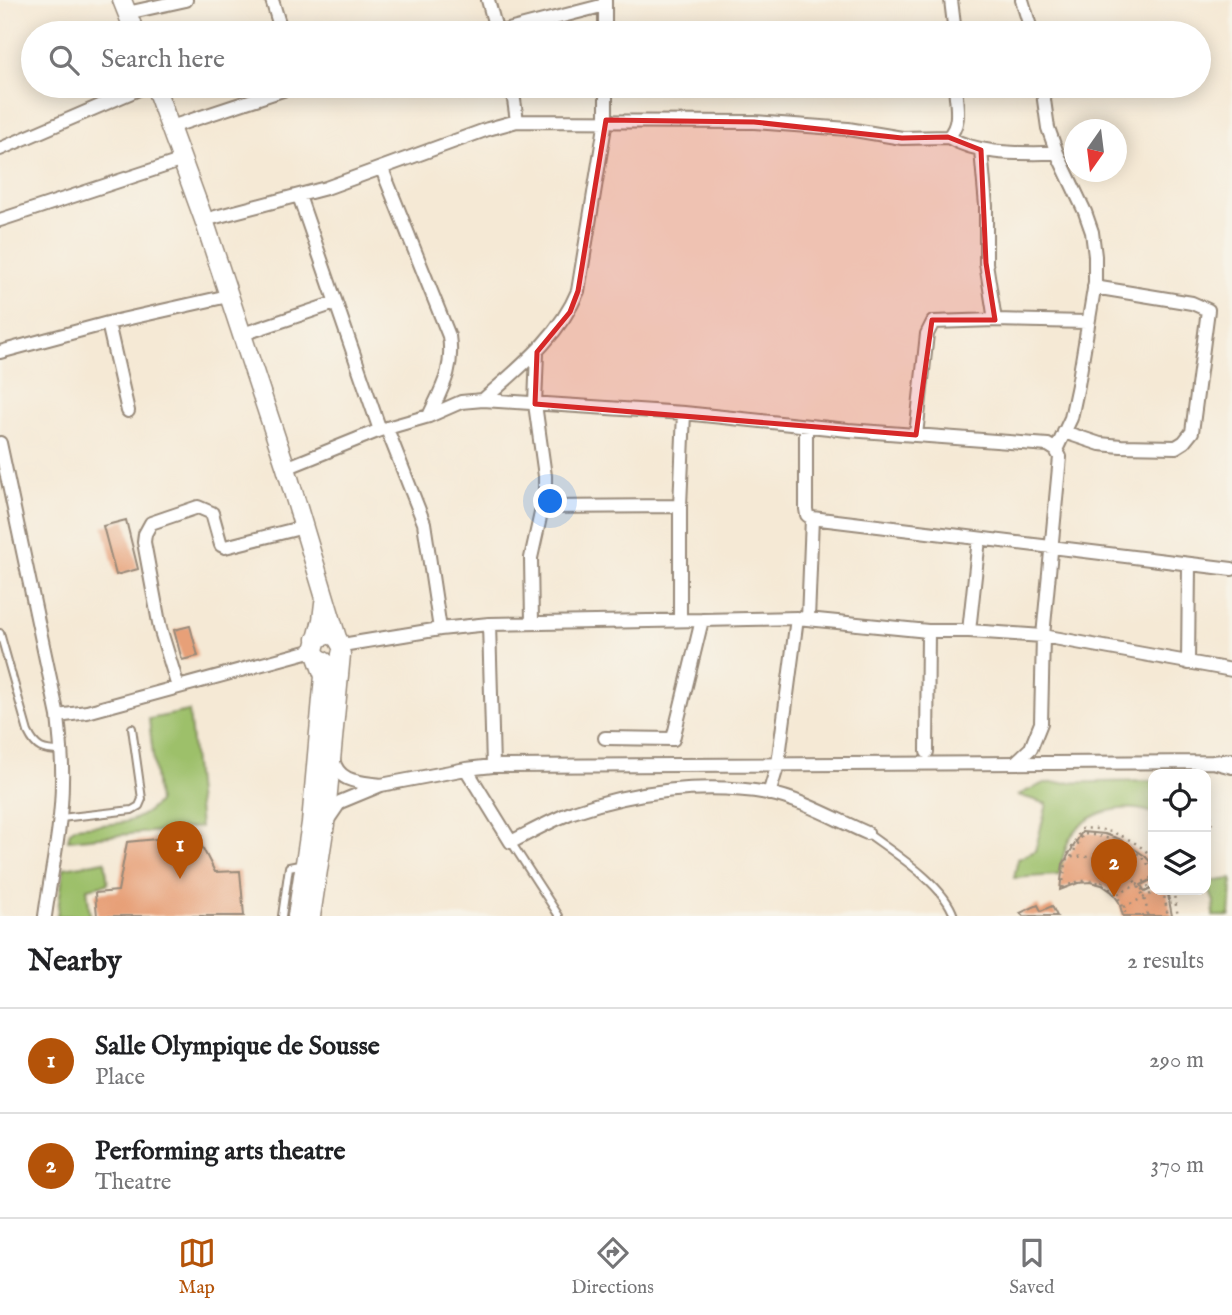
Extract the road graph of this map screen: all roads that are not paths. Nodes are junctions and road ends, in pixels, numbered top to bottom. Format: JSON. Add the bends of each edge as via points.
{"nodes":[{"id":1,"x":186,"y":0,"type":"edge"},
{"id":2,"x":272,"y":0,"type":"edge"},
{"id":3,"x":488,"y":0,"type":"edge"},
{"id":4,"x":951,"y":0,"type":"edge"},
{"id":5,"x":1022,"y":0,"type":"edge"},
{"id":6,"x":605,"y":3,"type":"edge"},
{"id":7,"x":124,"y":7,"type":"edge"},
{"id":8,"x":278,"y":21,"type":"edge"},
{"id":9,"x":494,"y":21,"type":"edge"},
{"id":10,"x":540,"y":21,"type":"edge"},
{"id":11,"x":605,"y":21,"type":"edge"},
{"id":12,"x":954,"y":21,"type":"edge"},
{"id":13,"x":1028,"y":21,"type":"edge"},
{"id":14,"x":118,"y":98,"type":"edge"},
{"id":15,"x":160,"y":98,"type":"edge"},
{"id":16,"x":259,"y":98,"type":"edge"},
{"id":17,"x":514,"y":98,"type":"edge"},
{"id":18,"x":606,"y":98,"type":"edge"},
{"id":19,"x":956,"y":98,"type":"edge"},
{"id":20,"x":1044,"y":98,"type":"edge"},
{"id":21,"x":606,"y":120,"type":"junction"},
{"id":22,"x":517,"y":121,"type":"junction"},
{"id":23,"x":171,"y":127,"type":"junction"},
{"id":24,"x":948,"y":137,"type":"junction"},
{"id":25,"x":0,"y":149,"type":"edge"},
{"id":26,"x":981,"y":150,"type":"junction"},
{"id":27,"x":1057,"y":153,"type":"junction"},
{"id":28,"x":183,"y":160,"type":"junction"},
{"id":29,"x":382,"y":169,"type":"junction"},
{"id":30,"x":299,"y":196,"type":"junction"},
{"id":31,"x":0,"y":220,"type":"edge"},
{"id":32,"x":204,"y":220,"type":"junction"},
{"id":33,"x":1094,"y":287,"type":"junction"},
{"id":34,"x":228,"y":296,"type":"junction"},
{"id":35,"x":335,"y":303,"type":"junction"},
{"id":36,"x":995,"y":320,"type":"junction"},
{"id":37,"x":1087,"y":322,"type":"junction"},
{"id":38,"x":108,"y":323,"type":"junction"},
{"id":39,"x":240,"y":335,"type":"junction"},
{"id":40,"x":0,"y":352,"type":"edge"},
{"id":41,"x":537,"y":352,"type":"junction"},
{"id":42,"x":483,"y":400,"type":"junction"},
{"id":43,"x":535,"y":404,"type":"junction"},
{"id":44,"x":128,"y":411,"type":"dead end"},
{"id":45,"x":684,"y":414,"type":"junction"},
{"id":46,"x":429,"y":416,"type":"junction"},
{"id":47,"x":806,"y":426,"type":"junction"},
{"id":48,"x":384,"y":430,"type":"junction"},
{"id":49,"x":1064,"y":432,"type":"junction"},
{"id":50,"x":916,"y":435,"type":"junction"},
{"id":51,"x":0,"y":443,"type":"edge"},
{"id":52,"x":1056,"y":450,"type":"junction"},
{"id":53,"x":286,"y":468,"type":"junction"},
{"id":54,"x":680,"y":506,"type":"junction"},
{"id":55,"x":542,"y":507,"type":"junction"},
{"id":56,"x":812,"y":518,"type":"junction"},
{"id":57,"x":304,"y":527,"type":"junction"},
{"id":58,"x":979,"y":539,"type":"junction"},
{"id":59,"x":1052,"y":546,"type":"junction"},
{"id":60,"x":1189,"y":564,"type":"junction"},
{"id":61,"x":1232,"y":569,"type":"edge"},
{"id":62,"x":325,"y":600,"type":"junction"},
{"id":63,"x":802,"y":619,"type":"junction"},
{"id":64,"x":680,"y":620,"type":"junction"},
{"id":65,"x":702,"y":620,"type":"junction"},
{"id":66,"x":532,"y":622,"type":"junction"},
{"id":67,"x":489,"y":624,"type":"junction"},
{"id":68,"x":440,"y":629,"type":"junction"},
{"id":69,"x":928,"y":631,"type":"junction"},
{"id":70,"x":969,"y":631,"type":"junction"},
{"id":71,"x":0,"y":633,"type":"edge"},
{"id":72,"x":1043,"y":636,"type":"junction"},
{"id":73,"x":340,"y":646,"type":"junction"},
{"id":74,"x":316,"y":649,"type":"junction"},
{"id":75,"x":1188,"y":663,"type":"junction"},
{"id":76,"x":1232,"y":670,"type":"edge"},
{"id":77,"x":178,"y":687,"type":"junction"},
{"id":78,"x":58,"y":716,"type":"junction"},
{"id":79,"x":132,"y":728,"type":"dead end"},
{"id":80,"x":605,"y":738,"type":"dead end"},
{"id":81,"x":62,"y":751,"type":"junction"},
{"id":82,"x":927,"y":752,"type":"dead end"},
{"id":83,"x":331,"y":754,"type":"junction"},
{"id":84,"x":1232,"y":760,"type":"edge"},
{"id":85,"x":1209,"y":762,"type":"junction"},
{"id":86,"x":1015,"y":763,"type":"junction"},
{"id":87,"x":778,"y":764,"type":"junction"},
{"id":88,"x":493,"y":766,"type":"junction"},
{"id":89,"x":1232,"y":767,"type":"edge"},
{"id":90,"x":466,"y":769,"type":"junction"},
{"id":91,"x":381,"y":785,"type":"junction"},
{"id":92,"x":769,"y":794,"type":"junction"},
{"id":93,"x":59,"y":818,"type":"junction"},
{"id":94,"x":325,"y":824,"type":"junction"},
{"id":95,"x":867,"y":833,"type":"joint"},
{"id":96,"x":511,"y":842,"type":"junction"},
{"id":97,"x":306,"y":864,"type":"junction"},
{"id":98,"x":45,"y":916,"type":"edge"},
{"id":99,"x":282,"y":916,"type":"edge"},
{"id":100,"x":297,"y":916,"type":"edge"},
{"id":101,"x":311,"y":916,"type":"edge"},
{"id":102,"x":559,"y":916,"type":"edge"},
{"id":103,"x":954,"y":916,"type":"edge"}],
"edges":[{"from":1,"to":7,"type":"street"},
{"from":2,"to":8,"type":"street"},
{"from":3,"to":9,"type":"street"},
{"from":4,"to":12,"type":"street"},
{"from":5,"to":13,"type":"street"},
{"from":6,"to":10,"type":"street"},
{"from":6,"to":11,"type":"street"},
{"from":14,"to":25,"type":"street"},
{"from":15,"to":23,"type":"main road"},
{"from":16,"to":23,"type":"street"},
{"from":17,"to":22,"type":"street"},
{"from":18,"to":21,"type":"street"},
{"from":19,"to":24,"type":"street","via":[[957,122]]},
{"from":20,"to":27,"type":"street"},
{"from":21,"to":22,"type":"street"},
{"from":21,"to":24,"type":"street","via":[[754,122],[902,138]]},
{"from":21,"to":41,"type":"street","via":[[578,291],[569,312]]},
{"from":22,"to":29,"type":"street"},
{"from":23,"to":28,"type":"main road"},
{"from":24,"to":26,"type":"street"},
{"from":26,"to":27,"type":"street"},
{"from":26,"to":36,"type":"street","via":[[986,263]]},
{"from":27,"to":33,"type":"street","via":[[1092,232]]},
{"from":28,"to":31,"type":"street"},
{"from":28,"to":32,"type":"main road"},
{"from":29,"to":30,"type":"street"},
{"from":29,"to":46,"type":"street","via":[[449,335],[449,372]]},
{"from":30,"to":32,"type":"street"},
{"from":30,"to":35,"type":"street"},
{"from":32,"to":34,"type":"main road"},
{"from":33,"to":37,"type":"street"},
{"from":33,"to":49,"type":"street","via":[[1192,303],[1208,310],[1192,432],[1176,447],[1100,444]]},
{"from":34,"to":38,"type":"street"},
{"from":34,"to":39,"type":"main road"},
{"from":35,"to":39,"type":"street"},
{"from":35,"to":48,"type":"street"},
{"from":36,"to":37,"type":"street"},
{"from":36,"to":50,"type":"street","via":[[933,322],[927,334]]},
{"from":37,"to":49,"type":"street","via":[[1071,418]]},
{"from":38,"to":40,"type":"street"},
{"from":38,"to":44,"type":"street"},
{"from":39,"to":53,"type":"main road"},
{"from":41,"to":42,"type":"street"},
{"from":41,"to":43,"type":"street"},
{"from":42,"to":43,"type":"street"},
{"from":42,"to":46,"type":"street","via":[[461,402]]},
{"from":43,"to":45,"type":"street"},
{"from":43,"to":55,"type":"street","via":[[545,476]]},
{"from":45,"to":47,"type":"street"},
{"from":45,"to":54,"type":"street"},
{"from":46,"to":48,"type":"street"},
{"from":47,"to":50,"type":"street"},
{"from":47,"to":56,"type":"street","via":[[806,509]]},
{"from":48,"to":53,"type":"street"},
{"from":48,"to":68,"type":"street","via":[[424,523]]},
{"from":49,"to":52,"type":"street"},
{"from":50,"to":52,"type":"street","via":[[1048,445]]},
{"from":51,"to":78,"type":"street"},
{"from":52,"to":59,"type":"street","via":[[1060,457]]},
{"from":53,"to":57,"type":"main road"},
{"from":54,"to":55,"type":"street"},
{"from":54,"to":64,"type":"street"},
{"from":55,"to":66,"type":"street","via":[[531,558]]},
{"from":56,"to":58,"type":"street"},
{"from":56,"to":63,"type":"street"},
{"from":57,"to":62,"type":"main road"},
{"from":57,"to":77,"type":"street","via":[[225,547],[212,513],[203,508],[151,523],[144,542],[160,628]]},
{"from":58,"to":59,"type":"street"},
{"from":58,"to":70,"type":"street"},
{"from":59,"to":60,"type":"street"},
{"from":59,"to":72,"type":"street"},
{"from":60,"to":61,"type":"street"},
{"from":60,"to":75,"type":"street"},
{"from":62,"to":73,"type":"main road"},
{"from":62,"to":74,"type":"main road"},
{"from":63,"to":65,"type":"street"},
{"from":63,"to":69,"type":"street"},
{"from":63,"to":87,"type":"street"},
{"from":64,"to":65,"type":"street"},
{"from":64,"to":66,"type":"street"},
{"from":65,"to":80,"type":"street","via":[[673,739]]},
{"from":66,"to":67,"type":"street"},
{"from":67,"to":68,"type":"street"},
{"from":67,"to":88,"type":"street"},
{"from":68,"to":73,"type":"street"},
{"from":69,"to":70,"type":"street"},
{"from":69,"to":82,"type":"street"},
{"from":70,"to":72,"type":"street"},
{"from":71,"to":81,"type":"lane","via":[[33,743],[40,749]]},
{"from":72,"to":75,"type":"street"},
{"from":72,"to":86,"type":"street","via":[[1041,723],[1031,748]]},
{"from":73,"to":74,"type":"main road","via":[[324,634]]},
{"from":73,"to":74,"type":"main road","via":[[330,662]]},
{"from":73,"to":83,"type":"main road"},
{"from":74,"to":77,"type":"street"},
{"from":74,"to":97,"type":"main road","via":[[324,676]]},
{"from":75,"to":76,"type":"street"},
{"from":77,"to":78,"type":"street"},
{"from":78,"to":81,"type":"street"},
{"from":79,"to":93,"type":"lane","via":[[142,799],[139,806]]},
{"from":81,"to":93,"type":"street"},
{"from":83,"to":91,"type":"street","via":[[335,768],[346,779]]},
{"from":83,"to":94,"type":"main road"},
{"from":84,"to":85,"type":"street"},
{"from":85,"to":86,"type":"street"},
{"from":85,"to":89,"type":"street"},
{"from":86,"to":87,"type":"street"},
{"from":87,"to":88,"type":"street"},
{"from":87,"to":92,"type":"street"},
{"from":88,"to":90,"type":"street"},
{"from":90,"to":91,"type":"street"},
{"from":90,"to":96,"type":"street"},
{"from":91,"to":94,"type":"street","via":[[340,802]]},
{"from":92,"to":95,"type":"street"},
{"from":92,"to":96,"type":"street","via":[[670,790],[610,801],[571,813]]},
{"from":93,"to":98,"type":"street"},
{"from":94,"to":101,"type":"main road"},
{"from":95,"to":103,"type":"lane","via":[[936,889]]},
{"from":96,"to":102,"type":"lane"},
{"from":97,"to":99,"type":"lane","via":[[289,867]]},
{"from":97,"to":100,"type":"main road"}]}
